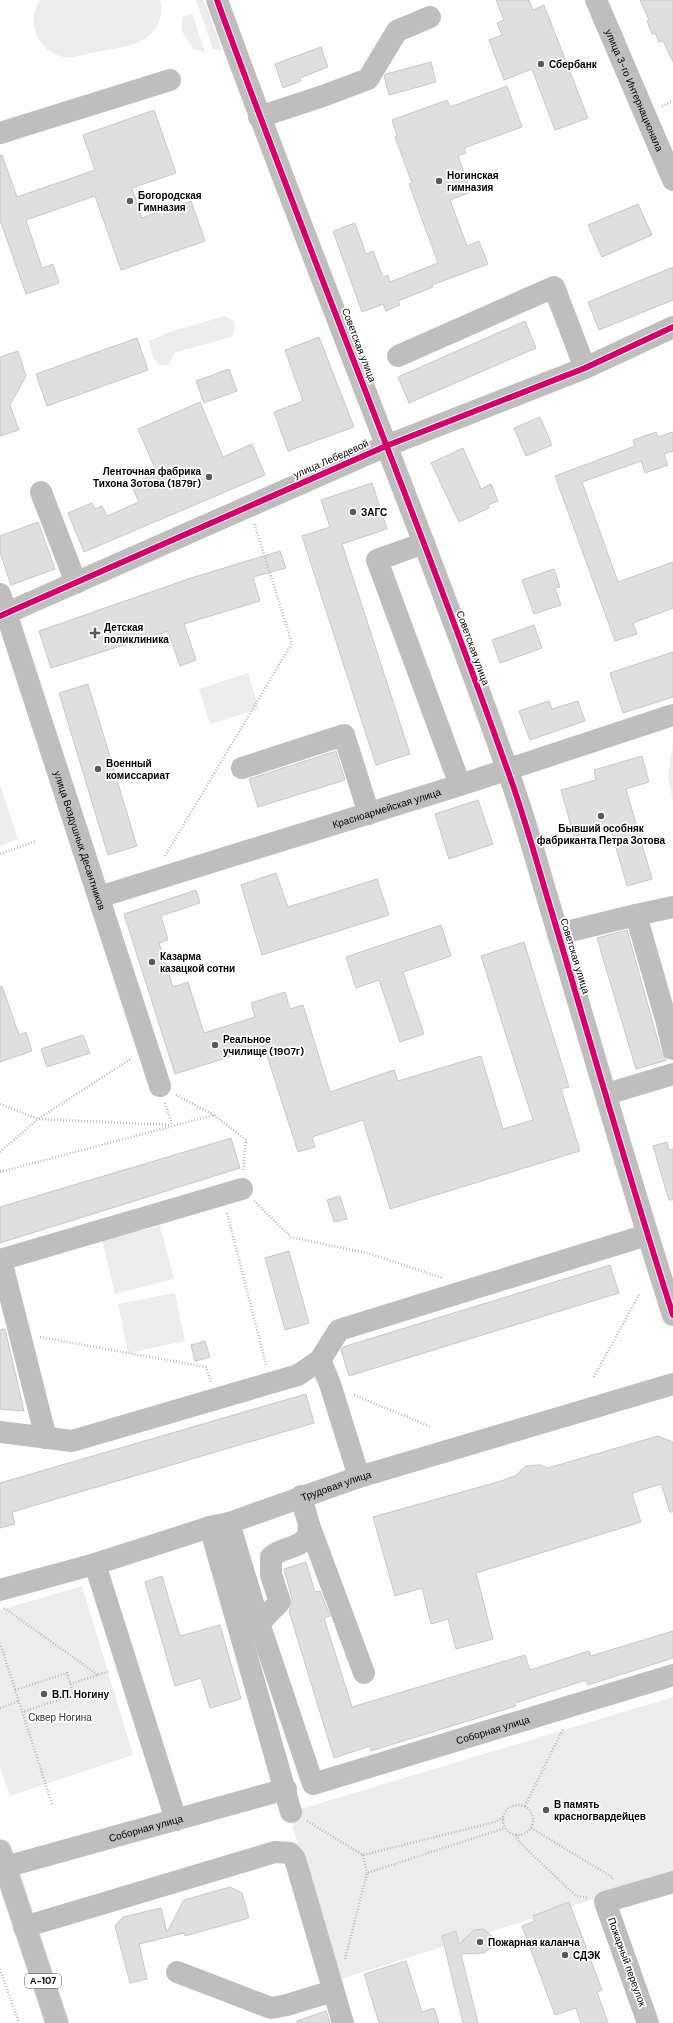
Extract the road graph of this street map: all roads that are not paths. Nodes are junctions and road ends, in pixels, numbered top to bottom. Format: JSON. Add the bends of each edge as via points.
{"nodes":[{"id":1,"x":217,"y":0,"type":"edge"},
{"id":2,"x":596,"y":0,"type":"edge"},
{"id":3,"x":430,"y":17,"type":"dead end"},
{"id":4,"x":170,"y":80,"type":"dead end"},
{"id":5,"x":260,"y":116,"type":"junction"},
{"id":6,"x":0,"y":133,"type":"edge"},
{"id":7,"x":673,"y":180,"type":"edge"},
{"id":8,"x":673,"y":327,"type":"edge"},
{"id":9,"x":398,"y":356,"type":"dead end"},
{"id":10,"x":585,"y":368,"type":"junction"},
{"id":11,"x":386,"y":446,"type":"junction"},
{"id":12,"x":41,"y":492,"type":"dead end"},
{"id":13,"x":424,"y":543,"type":"junction"},
{"id":14,"x":76,"y":583,"type":"junction"},
{"id":15,"x":2,"y":608,"type":"edge"},
{"id":16,"x":673,"y":715,"type":"edge"},
{"id":17,"x":242,"y":768,"type":"dead end"},
{"id":18,"x":508,"y":770,"type":"junction"},
{"id":19,"x":460,"y":785,"type":"junction"},
{"id":20,"x":369,"y":814,"type":"junction"},
{"id":21,"x":99,"y":896,"type":"junction"},
{"id":22,"x":673,"y":907,"type":"edge"},
{"id":23,"x":636,"y":915,"type":"junction"},
{"id":24,"x":558,"y":934,"type":"junction"},
{"id":25,"x":670,"y":1022,"type":"edge"},
{"id":26,"x":673,"y":1049,"type":"edge"},
{"id":27,"x":673,"y":1074,"type":"edge"},
{"id":28,"x":160,"y":1086,"type":"road end"},
{"id":29,"x":607,"y":1094,"type":"junction"},
{"id":30,"x":232,"y":1192,"type":"road end"},
{"id":31,"x":647,"y":1235,"type":"junction"},
{"id":32,"x":1,"y":1260,"type":"edge"},
{"id":33,"x":673,"y":1315,"type":"edge"},
{"id":34,"x":320,"y":1360,"type":"junction"},
{"id":35,"x":673,"y":1384,"type":"edge"},
{"id":36,"x":0,"y":1432,"type":"edge"},
{"id":37,"x":46,"y":1438,"type":"junction"},
{"id":38,"x":358,"y":1477,"type":"junction"},
{"id":39,"x":301,"y":1496,"type":"junction"},
{"id":40,"x":220,"y":1525,"type":"junction"},
{"id":41,"x":309,"y":1525,"type":"junction"},
{"id":42,"x":95,"y":1564,"type":"junction"},
{"id":43,"x":0,"y":1590,"type":"edge"},
{"id":44,"x":259,"y":1623,"type":"junction"},
{"id":45,"x":364,"y":1673,"type":"dead end"},
{"id":46,"x":673,"y":1675,"type":"edge"},
{"id":47,"x":286,"y":1789,"type":"junction"},
{"id":48,"x":291,"y":1812,"type":"road end"},
{"id":49,"x":176,"y":1820,"type":"junction"},
{"id":50,"x":3,"y":1859,"type":"edge"},
{"id":51,"x":673,"y":1882,"type":"edge"},
{"id":52,"x":24,"y":1927,"type":"junction"},
{"id":53,"x":178,"y":1972,"type":"dead end"},
{"id":54,"x":333,"y":1991,"type":"junction"},
{"id":55,"x":57,"y":2023,"type":"edge"},
{"id":56,"x":343,"y":2023,"type":"edge"},
{"id":57,"x":648,"y":2023,"type":"edge"}],
"edges":[{"from":1,"to":5,"type":"street","name":"Советская улица"},
{"from":2,"to":7,"type":"street","name":"улица 3-го Интернационала"},
{"from":3,"to":5,"type":"street","via":[[397,31],[368,79]]},
{"from":4,"to":6,"type":"street"},
{"from":5,"to":11,"type":"street","name":"Советская улица"},
{"from":8,"to":10,"type":"street","name":"улица Лебедевой"},
{"from":9,"to":10,"type":"street","via":[[554,287]]},
{"from":10,"to":11,"type":"street","name":"улица Лебедевой"},
{"from":11,"to":13,"type":"street","name":"Советская улица"},
{"from":11,"to":14,"type":"street","name":"улица Лебедевой"},
{"from":12,"to":14,"type":"street"},
{"from":13,"to":18,"type":"street","name":"Советская улица"},
{"from":13,"to":19,"type":"street","via":[[377,560]]},
{"from":14,"to":15,"type":"street","name":"улица Лебедевой"},
{"from":15,"to":21,"type":"street","name":"улица Воздушных Десантников"},
{"from":16,"to":18,"type":"street","name":"Красноармейская улица"},
{"from":17,"to":20,"type":"street","via":[[344,735]]},
{"from":18,"to":19,"type":"street","name":"Красноармейская улица"},
{"from":18,"to":24,"type":"street","name":"Советская улица"},
{"from":19,"to":20,"type":"street","name":"Красноармейская улица"},
{"from":20,"to":21,"type":"street","name":"Красноармейская улица"},
{"from":21,"to":28,"type":"street","name":"улица Воздушных Десантников"},
{"from":22,"to":23,"type":"street"},
{"from":23,"to":24,"type":"street"},
{"from":23,"to":25,"type":"street"},
{"from":24,"to":29,"type":"street","name":"Советская улица"},
{"from":25,"to":26,"type":"street"},
{"from":27,"to":29,"type":"street"},
{"from":29,"to":31,"type":"street","name":"Советская улица"},
{"from":30,"to":32,"type":"street"},
{"from":31,"to":33,"type":"street","name":"Советская улица"},
{"from":31,"to":34,"type":"street","via":[[339,1330]]},
{"from":32,"to":37,"type":"street"},
{"from":34,"to":37,"type":"street","via":[[298,1375],[72,1441]]},
{"from":34,"to":38,"type":"street","via":[[330,1384]]},
{"from":35,"to":38,"type":"street","name":"Трудовая улица"},
{"from":36,"to":37,"type":"street"},
{"from":38,"to":39,"type":"street","name":"Трудовая улица"},
{"from":39,"to":40,"type":"street","name":"Трудовая улица"},
{"from":39,"to":41,"type":"street"},
{"from":40,"to":42,"type":"street","name":"Трудовая улица"},
{"from":40,"to":44,"type":"street"},
{"from":40,"to":47,"type":"street"},
{"from":41,"to":44,"type":"street","via":[[308,1537],[303,1543],[271,1557],[271,1575],[280,1602]]},
{"from":41,"to":45,"type":"street"},
{"from":42,"to":43,"type":"street","name":"Трудовая улица"},
{"from":42,"to":49,"type":"street"},
{"from":44,"to":46,"type":"street","name":"Соборная улица","via":[[313,1784]]},
{"from":47,"to":48,"type":"street"},
{"from":47,"to":49,"type":"street","name":"Соборная улица"},
{"from":49,"to":50,"type":"street","name":"Соборная улица"},
{"from":50,"to":52,"type":"street","number":"А-107"},
{"from":51,"to":57,"type":"street","name":"Пожарный переулок","via":[[612,1900]]},
{"from":52,"to":54,"type":"street","via":[[275,1852],[290,1853],[295,1859]]},
{"from":52,"to":55,"type":"street","number":"А-107"},
{"from":53,"to":54,"type":"street","via":[[271,2008]]},
{"from":54,"to":56,"type":"street"}]}
